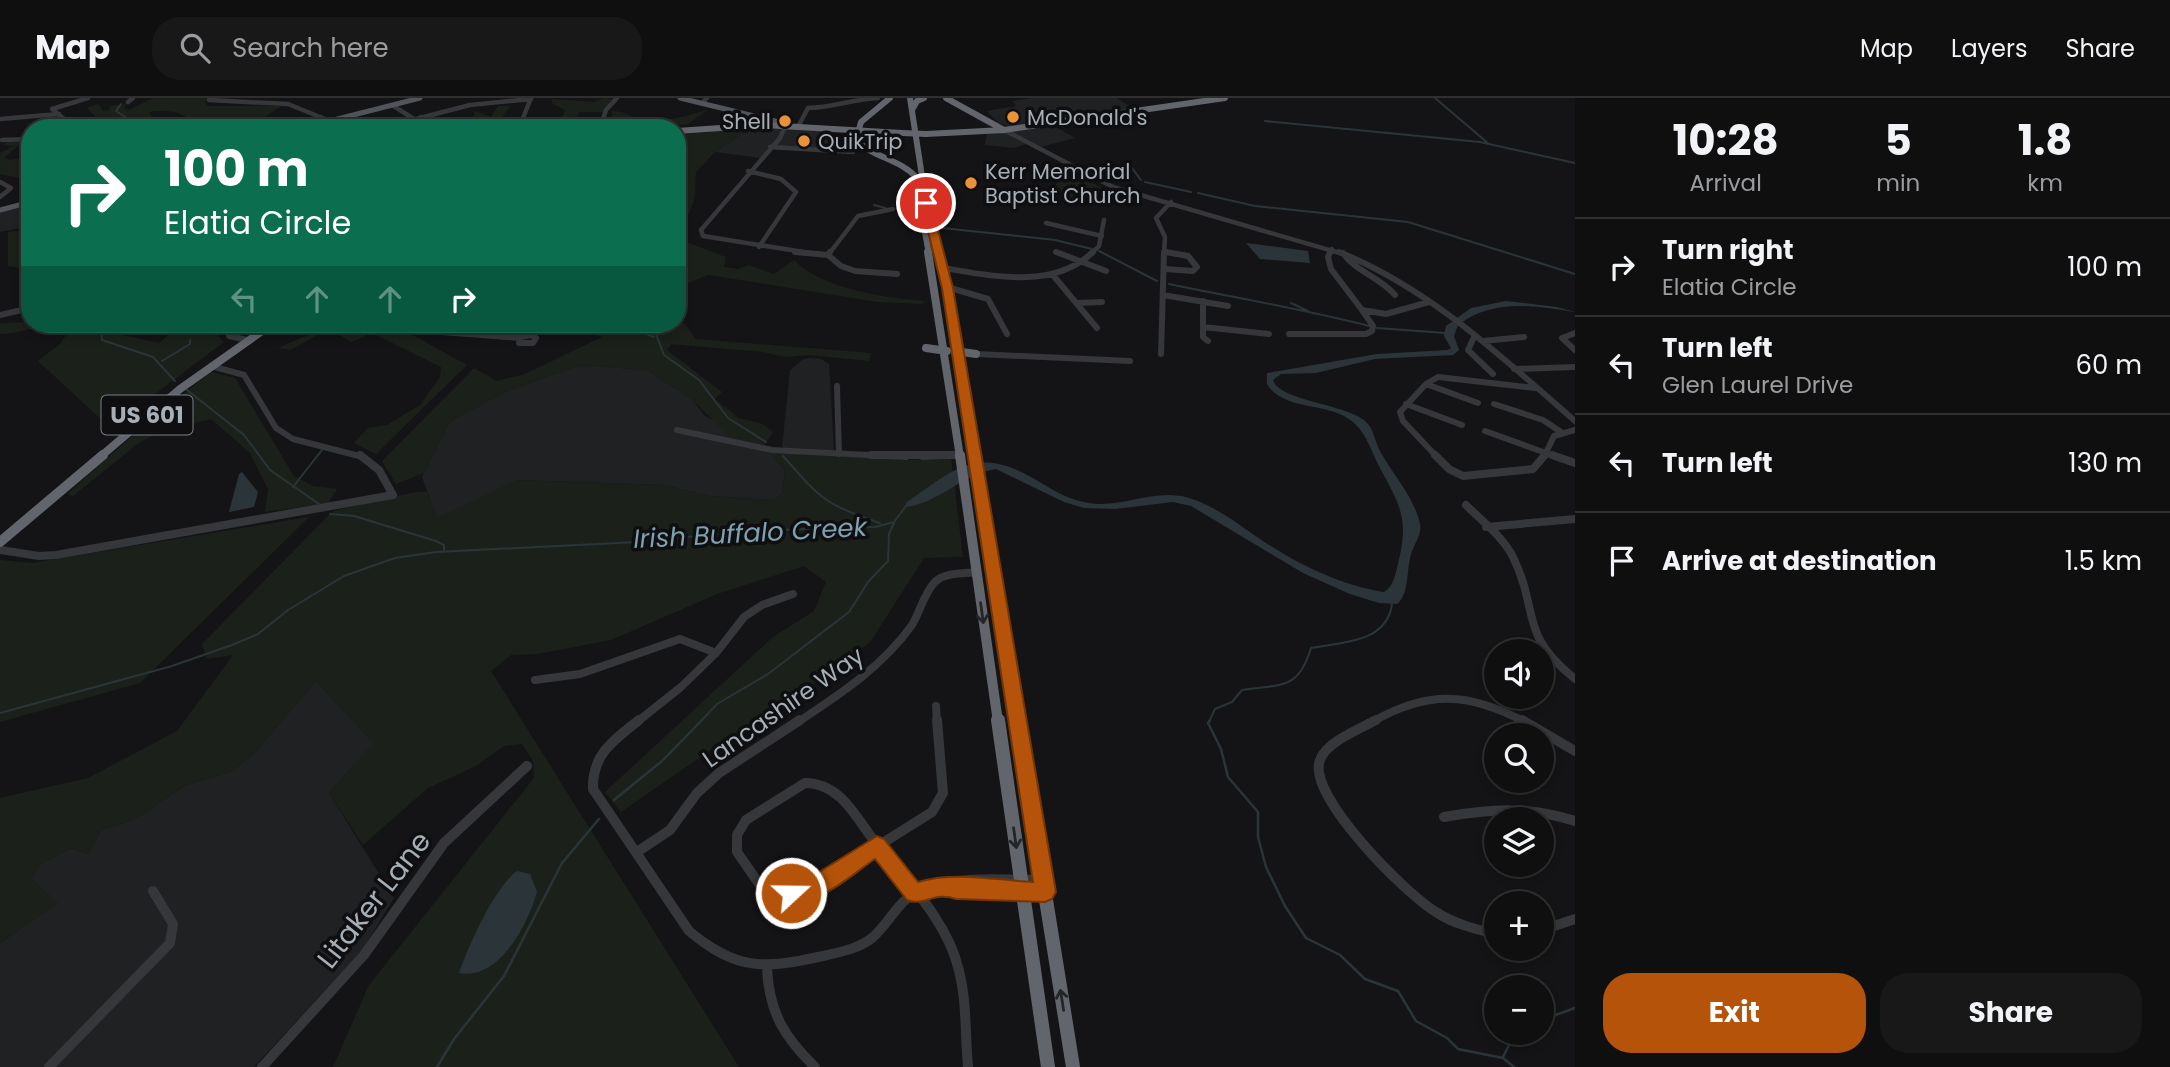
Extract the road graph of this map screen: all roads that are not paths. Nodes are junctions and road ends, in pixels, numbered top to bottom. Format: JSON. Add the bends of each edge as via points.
{"nodes":[{"id":1,"x":88,"y":98,"type":"edge"},
{"id":2,"x":133,"y":98,"type":"edge"},
{"id":3,"x":420,"y":98,"type":"edge"},
{"id":4,"x":617,"y":98,"type":"edge"},
{"id":5,"x":680,"y":98,"type":"edge"},
{"id":6,"x":878,"y":98,"type":"edge"},
{"id":7,"x":890,"y":98,"type":"edge"},
{"id":8,"x":908,"y":98,"type":"edge"},
{"id":9,"x":924,"y":98,"type":"edge"},
{"id":10,"x":946,"y":98,"type":"edge"},
{"id":11,"x":961,"y":98,"type":"edge"},
{"id":12,"x":1225,"y":98,"type":"edge"},
{"id":13,"x":412,"y":99,"type":"edge"},
{"id":14,"x":531,"y":99,"type":"edge"},
{"id":15,"x":209,"y":100,"type":"edge"},
{"id":16,"x":704,"y":101,"type":"edge"},
{"id":17,"x":804,"y":101,"type":"dead end"},
{"id":18,"x":128,"y":102,"type":"dead end"},
{"id":19,"x":392,"y":105,"type":"junction"},
{"id":20,"x":808,"y":108,"type":"junction"},
{"id":21,"x":912,"y":110,"type":"junction"},
{"id":22,"x":60,"y":114,"type":"junction"},
{"id":23,"x":421,"y":117,"type":"junction"},
{"id":24,"x":0,"y":119,"type":"edge"},
{"id":25,"x":65,"y":119,"type":"edge"},
{"id":26,"x":328,"y":119,"type":"edge"},
{"id":27,"x":338,"y":119,"type":"edge"},
{"id":28,"x":414,"y":119,"type":"joint"},
{"id":29,"x":424,"y":119,"type":"edge"},
{"id":30,"x":523,"y":119,"type":"edge"},
{"id":31,"x":603,"y":119,"type":"edge"},
{"id":32,"x":770,"y":121,"type":"junction"},
{"id":33,"x":764,"y":125,"type":"junction"},
{"id":34,"x":786,"y":125,"type":"junction"},
{"id":35,"x":799,"y":125,"type":"junction"},
{"id":36,"x":821,"y":128,"type":"junction"},
{"id":37,"x":688,"y":130,"type":"joint"},
{"id":38,"x":856,"y":130,"type":"junction"},
{"id":39,"x":1004,"y":130,"type":"junction"},
{"id":40,"x":21,"y":139,"type":"edge"},
{"id":41,"x":2,"y":140,"type":"dead end"},
{"id":42,"x":770,"y":147,"type":"junction"},
{"id":43,"x":853,"y":152,"type":"dead end"},
{"id":44,"x":748,"y":172,"type":"junction"},
{"id":45,"x":917,"y":178,"type":"junction"},
{"id":46,"x":0,"y":182,"type":"edge"},
{"id":47,"x":0,"y":198,"type":"edge"},
{"id":48,"x":1171,"y":202,"type":"junction"},
{"id":49,"x":21,"y":204,"type":"edge"},
{"id":50,"x":893,"y":209,"type":"dead end"},
{"id":51,"x":0,"y":210,"type":"edge"},
{"id":52,"x":1104,"y":220,"type":"dead end"},
{"id":53,"x":1046,"y":223,"type":"dead end"},
{"id":54,"x":1102,"y":236,"type":"junction"},
{"id":55,"x":759,"y":247,"type":"junction"},
{"id":56,"x":1332,"y":249,"type":"junction"},
{"id":57,"x":1056,"y":252,"type":"dead end"},
{"id":58,"x":1165,"y":252,"type":"junction"},
{"id":59,"x":1343,"y":253,"type":"junction"},
{"id":60,"x":828,"y":255,"type":"junction"},
{"id":61,"x":1083,"y":262,"type":"junction"},
{"id":62,"x":943,"y":268,"type":"junction"},
{"id":63,"x":1164,"y":269,"type":"junction"},
{"id":64,"x":1106,"y":271,"type":"dead end"},
{"id":65,"x":897,"y":274,"type":"dead end"},
{"id":66,"x":1052,"y":274,"type":"junction"},
{"id":67,"x":947,"y":288,"type":"junction"},
{"id":68,"x":936,"y":289,"type":"junction"},
{"id":69,"x":1163,"y":295,"type":"junction"},
{"id":70,"x":1395,"y":295,"type":"dead end"},
{"id":71,"x":1203,"y":301,"type":"junction"},
{"id":72,"x":1102,"y":302,"type":"dead end"},
{"id":73,"x":1078,"y":303,"type":"junction"},
{"id":74,"x":1432,"y":304,"type":"junction"},
{"id":75,"x":950,"y":305,"type":"junction"},
{"id":76,"x":1227,"y":306,"type":"dead end"},
{"id":77,"x":21,"y":310,"type":"edge"},
{"id":78,"x":1362,"y":310,"type":"junction"},
{"id":79,"x":0,"y":315,"type":"edge"},
{"id":80,"x":941,"y":325,"type":"junction"},
{"id":81,"x":1203,"y":327,"type":"junction"},
{"id":82,"x":1097,"y":328,"type":"dead end"},
{"id":83,"x":229,"y":333,"type":"edge"},
{"id":84,"x":258,"y":333,"type":"edge"},
{"id":85,"x":491,"y":333,"type":"edge"},
{"id":86,"x":1474,"y":333,"type":"junction"},
{"id":87,"x":522,"y":334,"type":"junction"},
{"id":88,"x":1007,"y":334,"type":"dead end"},
{"id":89,"x":1269,"y":334,"type":"dead end"},
{"id":90,"x":1289,"y":334,"type":"dead end"},
{"id":91,"x":1575,"y":334,"type":"edge"},
{"id":92,"x":1524,"y":337,"type":"dead end"},
{"id":93,"x":247,"y":340,"type":"junction"},
{"id":94,"x":1208,"y":341,"type":"dead end"},
{"id":95,"x":1483,"y":341,"type":"junction"},
{"id":96,"x":1575,"y":350,"type":"edge"},
{"id":97,"x":958,"y":351,"type":"junction"},
{"id":98,"x":944,"y":353,"type":"junction"},
{"id":99,"x":976,"y":354,"type":"joint"},
{"id":100,"x":1161,"y":354,"type":"dead end"},
{"id":101,"x":1130,"y":361,"type":"dead end"},
{"id":102,"x":211,"y":366,"type":"junction"},
{"id":103,"x":1575,"y":367,"type":"edge"},
{"id":104,"x":1514,"y":369,"type":"junction"},
{"id":105,"x":1493,"y":374,"type":"dead end"},
{"id":106,"x":963,"y":383,"type":"junction"},
{"id":107,"x":1426,"y":384,"type":"junction"},
{"id":108,"x":837,"y":386,"type":"dead end"},
{"id":109,"x":1535,"y":388,"type":"junction"},
{"id":110,"x":951,"y":393,"type":"junction"},
{"id":111,"x":1478,"y":403,"type":"dead end"},
{"id":112,"x":1406,"y":404,"type":"junction"},
{"id":113,"x":1494,"y":404,"type":"dead end"},
{"id":114,"x":969,"y":417,"type":"junction"},
{"id":115,"x":1575,"y":421,"type":"edge"},
{"id":116,"x":1462,"y":425,"type":"dead end"},
{"id":117,"x":677,"y":430,"type":"dead end"},
{"id":118,"x":1575,"y":430,"type":"edge"},
{"id":119,"x":1485,"y":431,"type":"dead end"},
{"id":120,"x":1561,"y":432,"type":"junction"},
{"id":121,"x":1546,"y":453,"type":"junction"},
{"id":122,"x":839,"y":454,"type":"junction"},
{"id":123,"x":960,"y":460,"type":"junction"},
{"id":124,"x":1575,"y":463,"type":"edge"},
{"id":125,"x":1466,"y":505,"type":"dead end"},
{"id":126,"x":1573,"y":521,"type":"edge"},
{"id":127,"x":1486,"y":527,"type":"junction"},
{"id":128,"x":0,"y":542,"type":"edge"},
{"id":129,"x":0,"y":550,"type":"edge"},
{"id":130,"x":976,"y":572,"type":"junction"},
{"id":131,"x":793,"y":594,"type":"dead end"},
{"id":132,"x":716,"y":653,"type":"junction"},
{"id":133,"x":1575,"y":679,"type":"edge"},
{"id":134,"x":535,"y":680,"type":"dead end"},
{"id":135,"x":936,"y":706,"type":"dead end"},
{"id":136,"x":1575,"y":751,"type":"edge"},
{"id":137,"x":527,"y":766,"type":"dead end"},
{"id":138,"x":1444,"y":817,"type":"dead end"},
{"id":139,"x":1575,"y":821,"type":"edge"},
{"id":140,"x":877,"y":846,"type":"junction"},
{"id":141,"x":637,"y":852,"type":"junction"},
{"id":142,"x":1022,"y":886,"type":"junction"},
{"id":143,"x":1044,"y":886,"type":"junction"},
{"id":144,"x":153,"y":891,"type":"dead end"},
{"id":145,"x":914,"y":893,"type":"junction"},
{"id":146,"x":1575,"y":919,"type":"edge"},
{"id":147,"x":1554,"y":926,"type":"edge"},
{"id":148,"x":1484,"y":931,"type":"edge"},
{"id":149,"x":767,"y":968,"type":"junction"},
{"id":150,"x":49,"y":1067,"type":"edge"},
{"id":151,"x":262,"y":1067,"type":"edge"},
{"id":152,"x":816,"y":1067,"type":"edge"},
{"id":153,"x":968,"y":1067,"type":"edge"},
{"id":154,"x":1048,"y":1067,"type":"edge"},
{"id":155,"x":1073,"y":1067,"type":"edge"}],
"edges":[{"from":1,"to":22,"type":"street","via":[[53,107]]},
{"from":2,"to":18,"type":"street"},
{"from":3,"to":13,"type":"main road"},
{"from":4,"to":31,"type":"street"},
{"from":5,"to":16,"type":"main road"},
{"from":6,"to":20,"type":"street"},
{"from":7,"to":38,"type":"highway"},
{"from":8,"to":21,"type":"highway"},
{"from":8,"to":45,"type":"highway"},
{"from":9,"to":21,"type":"highway"},
{"from":10,"to":39,"type":"highway"},
{"from":11,"to":39,"type":"highway"},
{"from":12,"to":39,"type":"highway"},
{"from":13,"to":19,"type":"main road"},
{"from":14,"to":23,"type":"street","via":[[487,102]]},
{"from":14,"to":30,"type":"street"},
{"from":15,"to":26,"type":"street","via":[[295,103],[316,109]]},
{"from":16,"to":32,"type":"main road"},
{"from":17,"to":20,"type":"street"},
{"from":19,"to":27,"type":"main road"},
{"from":19,"to":28,"type":"street"},
{"from":20,"to":35,"type":"street"},
{"from":21,"to":62,"type":"highway","via":[[929,222]]},
{"from":22,"to":24,"type":"street"},
{"from":22,"to":25,"type":"street"},
{"from":23,"to":28,"type":"street"},
{"from":23,"to":29,"type":"street"},
{"from":32,"to":33,"type":"highway"},
{"from":32,"to":34,"type":"main road"},
{"from":33,"to":34,"type":"highway"},
{"from":33,"to":37,"type":"highway"},
{"from":34,"to":35,"type":"highway"},
{"from":34,"to":36,"type":"highway"},
{"from":34,"to":37,"type":"highway"},
{"from":34,"to":42,"type":"street"},
{"from":35,"to":36,"type":"highway"},
{"from":36,"to":38,"type":"highway"},
{"from":38,"to":39,"type":"highway","bridge":true,"via":[[926,134]]},
{"from":38,"to":45,"type":"highway","via":[[856,140],[862,146],[899,160]]},
{"from":39,"to":48,"type":"street","via":[[1096,180]]},
{"from":40,"to":41,"type":"street"},
{"from":42,"to":43,"type":"street"},
{"from":42,"to":44,"type":"street"},
{"from":44,"to":55,"type":"street","via":[[781,179],[796,192]]},
{"from":44,"to":55,"type":"street","via":[[701,232],[710,239]]},
{"from":45,"to":68,"type":"highway"},
{"from":46,"to":47,"type":"street","via":[[11,188]]},
{"from":48,"to":56,"type":"street"},
{"from":48,"to":58,"type":"street","via":[[1156,218],[1165,237]]},
{"from":49,"to":51,"type":"main road"},
{"from":50,"to":60,"type":"street","via":[[857,214]]},
{"from":52,"to":54,"type":"street"},
{"from":53,"to":54,"type":"street"},
{"from":54,"to":61,"type":"street"},
{"from":55,"to":60,"type":"street"},
{"from":56,"to":59,"type":"street"},
{"from":56,"to":78,"type":"street","via":[[1328,257],[1331,269]]},
{"from":57,"to":61,"type":"street"},
{"from":58,"to":63,"type":"street"},
{"from":58,"to":63,"type":"street","via":[[1188,256],[1197,267],[1185,272]]},
{"from":59,"to":70,"type":"street"},
{"from":59,"to":74,"type":"street","via":[[1382,270]]},
{"from":60,"to":65,"type":"street","via":[[855,271]]},
{"from":61,"to":64,"type":"street"},
{"from":61,"to":66,"type":"street"},
{"from":62,"to":66,"type":"street","via":[[998,278]]},
{"from":62,"to":67,"type":"highway"},
{"from":63,"to":69,"type":"street"},
{"from":66,"to":73,"type":"street"},
{"from":67,"to":75,"type":"highway"},
{"from":67,"to":88,"type":"street","via":[[988,299]]},
{"from":68,"to":75,"type":"highway","via":[[943,291],[945,303]]},
{"from":68,"to":80,"type":"highway"},
{"from":69,"to":71,"type":"street"},
{"from":69,"to":100,"type":"street"},
{"from":71,"to":76,"type":"street"},
{"from":71,"to":81,"type":"street"},
{"from":72,"to":73,"type":"street"},
{"from":73,"to":82,"type":"street"},
{"from":74,"to":78,"type":"street","via":[[1386,314]]},
{"from":74,"to":86,"type":"street"},
{"from":75,"to":97,"type":"highway"},
{"from":77,"to":79,"type":"street"},
{"from":78,"to":90,"type":"street","via":[[1373,326],[1366,334]]},
{"from":80,"to":97,"type":"highway","via":[[946,326],[951,349]]},
{"from":80,"to":98,"type":"highway"},
{"from":81,"to":89,"type":"street"},
{"from":81,"to":94,"type":"street"},
{"from":83,"to":93,"type":"street"},
{"from":84,"to":93,"type":"highway","number":"US 601"},
{"from":85,"to":87,"type":"street"},
{"from":86,"to":95,"type":"street"},
{"from":86,"to":105,"type":"street","via":[[1468,350]]},
{"from":87,"to":87,"type":"street","via":[[519,342],[527,346],[536,338]]},
{"from":91,"to":96,"type":"street","via":[[1562,338]]},
{"from":92,"to":95,"type":"street"},
{"from":93,"to":102,"type":"highway","number":"US 601"},
{"from":95,"to":104,"type":"street"},
{"from":97,"to":99,"type":"highway"},
{"from":97,"to":106,"type":"highway"},
{"from":98,"to":106,"type":"highway","via":[[950,355],[957,380]]},
{"from":98,"to":110,"type":"highway"},
{"from":99,"to":101,"type":"street"},
{"from":102,"to":128,"type":"highway","number":"US 601"},
{"from":102,"to":129,"type":"street","via":[[244,375],[276,428],[293,439],[361,455],[380,470],[393,495],[56,555]]},
{"from":103,"to":104,"type":"street"},
{"from":104,"to":109,"type":"street"},
{"from":106,"to":114,"type":"highway"},
{"from":107,"to":109,"type":"street","via":[[1447,377]]},
{"from":107,"to":111,"type":"street"},
{"from":107,"to":112,"type":"street"},
{"from":108,"to":122,"type":"street"},
{"from":109,"to":115,"type":"street"},
{"from":110,"to":114,"type":"highway","via":[[960,414]]},
{"from":110,"to":123,"type":"highway"},
{"from":112,"to":116,"type":"street"},
{"from":112,"to":121,"type":"street","via":[[1400,412],[1403,421],[1457,475],[1533,469]]},
{"from":113,"to":120,"type":"street","via":[[1543,420]]},
{"from":114,"to":143,"type":"highway"},
{"from":117,"to":122,"type":"street","via":[[772,450]]},
{"from":118,"to":120,"type":"street"},
{"from":119,"to":121,"type":"street"},
{"from":120,"to":121,"type":"street"},
{"from":121,"to":124,"type":"street"},
{"from":122,"to":123,"type":"street"},
{"from":123,"to":130,"type":"highway"},
{"from":125,"to":127,"type":"street"},
{"from":126,"to":127,"type":"street"},
{"from":127,"to":133,"type":"street","via":[[1516,564],[1529,624],[1541,650]]},
{"from":130,"to":141,"type":"street","name":"Lancashire Way","via":[[944,576],[936,582],[912,624],[883,660],[849,688],[719,773],[697,793],[670,830]]},
{"from":130,"to":142,"type":"highway","one_way":true},
{"from":131,"to":132,"type":"street","via":[[744,617]]},
{"from":132,"to":134,"type":"street","via":[[680,639],[580,674]]},
{"from":132,"to":141,"type":"street","via":[[608,744],[596,760],[593,789]]},
{"from":135,"to":140,"type":"street","via":[[943,793],[932,812]]},
{"from":136,"to":148,"type":"street","via":[[1487,705],[1437,697],[1401,707],[1319,757],[1322,787],[1381,869],[1402,891],[1456,923]]},
{"from":137,"to":151,"type":"street","name":"Litaker Lane","via":[[444,843],[364,956]]},
{"from":138,"to":139,"type":"street","via":[[1502,807],[1538,810]]},
{"from":140,"to":140,"type":"street","via":[[836,791],[819,783],[798,785],[746,820],[737,835],[737,852],[762,888],[774,893],[807,891]]},
{"from":140,"to":145,"type":"street"},
{"from":141,"to":149,"type":"street","via":[[689,931],[709,949],[734,961]]},
{"from":142,"to":143,"type":"street"},
{"from":142,"to":145,"type":"street","via":[[956,889],[943,884]]},
{"from":142,"to":154,"type":"highway"},
{"from":155,"to":143,"type":"highway","one_way":true},
{"from":144,"to":150,"type":"street","via":[[173,924],[170,943]]},
{"from":145,"to":149,"type":"street","via":[[902,901],[875,937],[858,948]]},
{"from":145,"to":153,"type":"street","via":[[945,935],[959,970]]},
{"from":146,"to":147,"type":"street"},
{"from":149,"to":152,"type":"street","via":[[772,1016],[786,1040]]}]}
